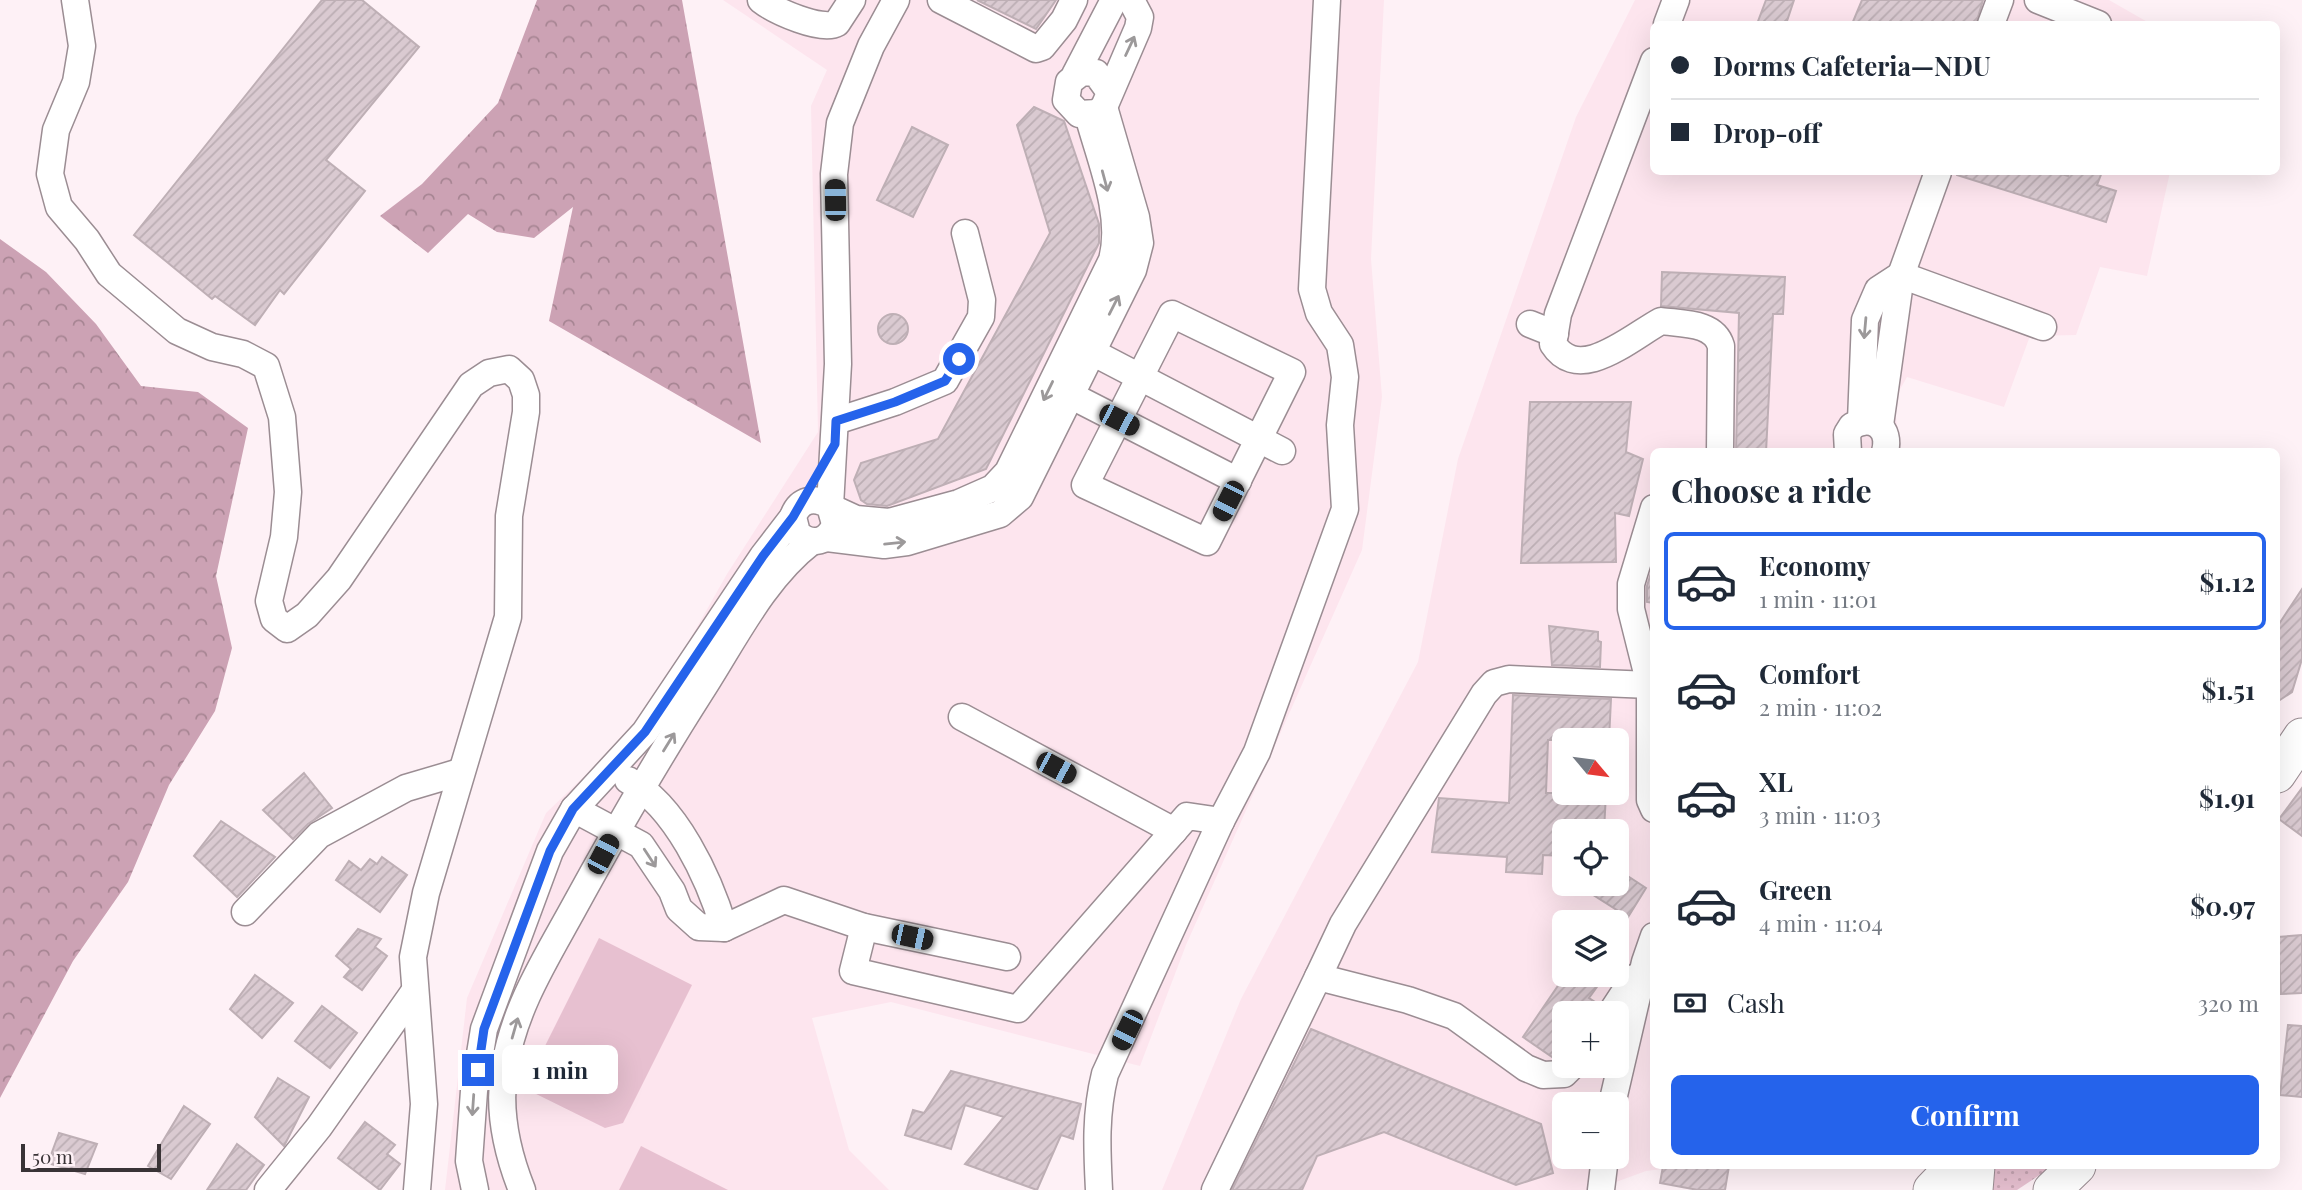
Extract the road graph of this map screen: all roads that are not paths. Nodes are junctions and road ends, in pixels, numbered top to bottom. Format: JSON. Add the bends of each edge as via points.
{"nodes":[{"id":1,"x":75,"y":0,"type":"edge"},
{"id":2,"x":761,"y":0,"type":"edge"},
{"id":3,"x":852,"y":0,"type":"edge"},
{"id":4,"x":895,"y":0,"type":"edge"},
{"id":5,"x":942,"y":0,"type":"edge"},
{"id":6,"x":1074,"y":0,"type":"edge"},
{"id":7,"x":1114,"y":0,"type":"edge"},
{"id":8,"x":1131,"y":0,"type":"edge"},
{"id":9,"x":1327,"y":0,"type":"edge"},
{"id":10,"x":1676,"y":0,"type":"edge"},
{"id":11,"x":2000,"y":0,"type":"edge"},
{"id":12,"x":2038,"y":0,"type":"edge"},
{"id":13,"x":803,"y":9,"type":"edge"},
{"id":14,"x":1668,"y":21,"type":"edge"},
{"id":15,"x":1993,"y":21,"type":"edge"},
{"id":16,"x":2090,"y":21,"type":"edge"},
{"id":17,"x":1650,"y":72,"type":"edge"},
{"id":18,"x":1075,"y":75,"type":"junction"},
{"id":19,"x":1100,"y":104,"type":"junction"},
{"id":20,"x":1937,"y":175,"type":"edge"},
{"id":21,"x":965,"y":233,"type":"dead end"},
{"id":22,"x":1901,"y":275,"type":"junction"},
{"id":23,"x":2043,"y":327,"type":"dead end"},
{"id":24,"x":1090,"y":351,"type":"junction"},
{"id":25,"x":1140,"y":377,"type":"junction"},
{"id":26,"x":1068,"y":394,"type":"junction"},
{"id":27,"x":1119,"y":420,"type":"junction"},
{"id":28,"x":836,"y":432,"type":"junction"},
{"id":29,"x":1880,"y":438,"type":"edge"},
{"id":30,"x":1270,"y":444,"type":"junction"},
{"id":31,"x":1720,"y":448,"type":"edge"},
{"id":32,"x":1849,"y":448,"type":"edge"},
{"id":33,"x":1238,"y":481,"type":"junction"},
{"id":34,"x":831,"y":507,"type":"junction"},
{"id":35,"x":796,"y":511,"type":"junction"},
{"id":36,"x":1650,"y":521,"type":"edge"},
{"id":37,"x":819,"y":540,"type":"junction"},
{"id":38,"x":1650,"y":685,"type":"junction"},
{"id":39,"x":962,"y":717,"type":"dead end"},
{"id":40,"x":2302,"y":737,"type":"edge"},
{"id":41,"x":608,"y":769,"type":"junction"},
{"id":42,"x":2280,"y":770,"type":"edge"},
{"id":43,"x":460,"y":772,"type":"junction"},
{"id":44,"x":640,"y":786,"type":"junction"},
{"id":45,"x":1650,"y":800,"type":"edge"},
{"id":46,"x":573,"y":809,"type":"junction"},
{"id":47,"x":1221,"y":821,"type":"junction"},
{"id":48,"x":1174,"y":831,"type":"junction"},
{"id":49,"x":614,"y":832,"type":"junction"},
{"id":50,"x":245,"y":912,"type":"dead end"},
{"id":51,"x":864,"y":927,"type":"junction"},
{"id":52,"x":724,"y":928,"type":"junction"},
{"id":53,"x":1650,"y":948,"type":"edge"},
{"id":54,"x":1007,"y":957,"type":"dead end"},
{"id":55,"x":1645,"y":962,"type":"junction"},
{"id":56,"x":1318,"y":976,"type":"junction"},
{"id":57,"x":415,"y":992,"type":"junction"},
{"id":58,"x":1619,"y":1001,"type":"edge"},
{"id":59,"x":1552,"y":1075,"type":"edge"},
{"id":60,"x":1615,"y":1092,"type":"edge"},
{"id":61,"x":1604,"y":1169,"type":"edge"},
{"id":62,"x":1952,"y":1169,"type":"edge"},
{"id":63,"x":1976,"y":1169,"type":"edge"},
{"id":64,"x":2074,"y":1169,"type":"edge"},
{"id":65,"x":268,"y":1190,"type":"edge"},
{"id":66,"x":417,"y":1190,"type":"edge"},
{"id":67,"x":475,"y":1190,"type":"edge"},
{"id":68,"x":522,"y":1190,"type":"edge"},
{"id":69,"x":1099,"y":1190,"type":"edge"},
{"id":70,"x":1215,"y":1190,"type":"edge"},
{"id":71,"x":1601,"y":1190,"type":"edge"},
{"id":72,"x":1932,"y":1190,"type":"edge"},
{"id":73,"x":1974,"y":1190,"type":"edge"},
{"id":74,"x":2052,"y":1190,"type":"edge"}],
"edges":[{"from":1,"to":43,"type":"street","via":[[82,46],[76,82],[56,130],[50,174],[60,207],[109,274],[177,331],[266,366],[275,387],[286,445],[284,537],[269,601],[274,619],[287,628],[307,615],[339,579],[471,385],[499,369],[509,369],[521,380],[526,412],[509,516],[508,617]]},
{"from":2,"to":13,"type":"street"},
{"from":3,"to":13,"type":"street","via":[[832,26]]},
{"from":4,"to":28,"type":"street","via":[[840,123],[834,174]]},
{"from":5,"to":6,"type":"street","via":[[1036,49],[1064,20]]},
{"from":7,"to":18,"type":"street"},
{"from":19,"to":8,"type":"street","one_way":true,"via":[[1139,28],[1140,17]]},
{"from":9,"to":47,"type":"street","via":[[1312,279],[1319,313],[1340,345],[1345,377],[1340,425],[1345,509],[1256,752]]},
{"from":10,"to":14,"type":"street"},
{"from":11,"to":15,"type":"street"},
{"from":12,"to":16,"type":"street"},
{"from":17,"to":31,"type":"street","via":[[1558,314],[1543,329],[1558,353],[1571,361],[1591,361],[1661,321],[1697,326],[1718,335]]},
{"from":18,"to":19,"type":"street","via":[[1102,78]]},
{"from":18,"to":19,"type":"street","via":[[1066,100],[1079,114]]},
{"from":24,"to":19,"type":"street","one_way":true,"via":[[1133,270],[1140,243]]},
{"from":19,"to":34,"type":"street","one_way":true,"via":[[1118,240],[1008,472],[993,488],[959,503],[889,522],[856,519]]},
{"from":20,"to":22,"type":"street"},
{"from":21,"to":28,"type":"street","via":[[982,300],[981,317],[945,381]]},
{"from":22,"to":23,"type":"street"},
{"from":22,"to":29,"type":"street"},
{"from":24,"to":25,"type":"street"},
{"from":24,"to":26,"type":"street"},
{"from":25,"to":27,"type":"street"},
{"from":25,"to":30,"type":"street"},
{"from":25,"to":30,"type":"street","via":[[1172,314],[1292,372]]},
{"from":26,"to":27,"type":"street"},
{"from":37,"to":26,"type":"street","one_way":true,"via":[[884,545],[907,542],[1000,514],[1020,497]]},
{"from":27,"to":33,"type":"street"},
{"from":27,"to":33,"type":"street","via":[[1086,485],[1207,542]]},
{"from":28,"to":34,"type":"street"},
{"from":28,"to":35,"type":"street"},
{"from":29,"to":32,"type":"street","via":[[1847,434]]},
{"from":30,"to":33,"type":"street"},
{"from":34,"to":35,"type":"street","via":[[809,499]]},
{"from":34,"to":37,"type":"street","via":[[835,524]]},
{"from":35,"to":37,"type":"street","via":[[797,533]]},
{"from":35,"to":41,"type":"street","via":[[645,732]]},
{"from":36,"to":38,"type":"street","via":[[1631,584],[1631,609]]},
{"from":44,"to":37,"type":"street","one_way":true,"via":[[757,603],[791,558]]},
{"from":38,"to":45,"type":"street"},
{"from":38,"to":56,"type":"street","via":[[1494,683],[1356,902]]},
{"from":39,"to":48,"type":"street"},
{"from":40,"to":42,"type":"highway"},
{"from":41,"to":44,"type":"street"},
{"from":41,"to":46,"type":"street"},
{"from":43,"to":50,"type":"street","via":[[405,788],[319,835]]},
{"from":43,"to":57,"type":"street","via":[[426,893],[413,957]]},
{"from":44,"to":49,"type":"street"},
{"from":44,"to":52,"type":"street","via":[[692,850]]},
{"from":46,"to":49,"type":"street"},
{"from":46,"to":67,"type":"street","one_way":true,"via":[[550,851],[484,1029],[470,1161]]},
{"from":47,"to":48,"type":"street","via":[[1187,816]]},
{"from":47,"to":69,"type":"street","via":[[1105,1074],[1097,1125]]},
{"from":48,"to":51,"type":"street","via":[[1018,1009],[853,971]]},
{"from":49,"to":52,"type":"street","one_way":true,"via":[[641,845],[680,909],[699,927]]},
{"from":68,"to":49,"type":"street","one_way":true,"via":[[509,1159],[501,1115],[513,1031],[535,979]]},
{"from":51,"to":52,"type":"street","via":[[784,900]]},
{"from":51,"to":54,"type":"street"},
{"from":53,"to":55,"type":"street"},
{"from":55,"to":58,"type":"street"},
{"from":55,"to":60,"type":"street"},
{"from":56,"to":59,"type":"street","via":[[1454,1016],[1526,1068]]},
{"from":56,"to":70,"type":"street"},
{"from":57,"to":65,"type":"street","via":[[319,1128]]},
{"from":57,"to":66,"type":"street","via":[[424,1104]]},
{"from":61,"to":71,"type":"street"},
{"from":62,"to":72,"type":"highway"},
{"from":63,"to":73,"type":"highway"},
{"from":64,"to":74,"type":"highway"}]}
